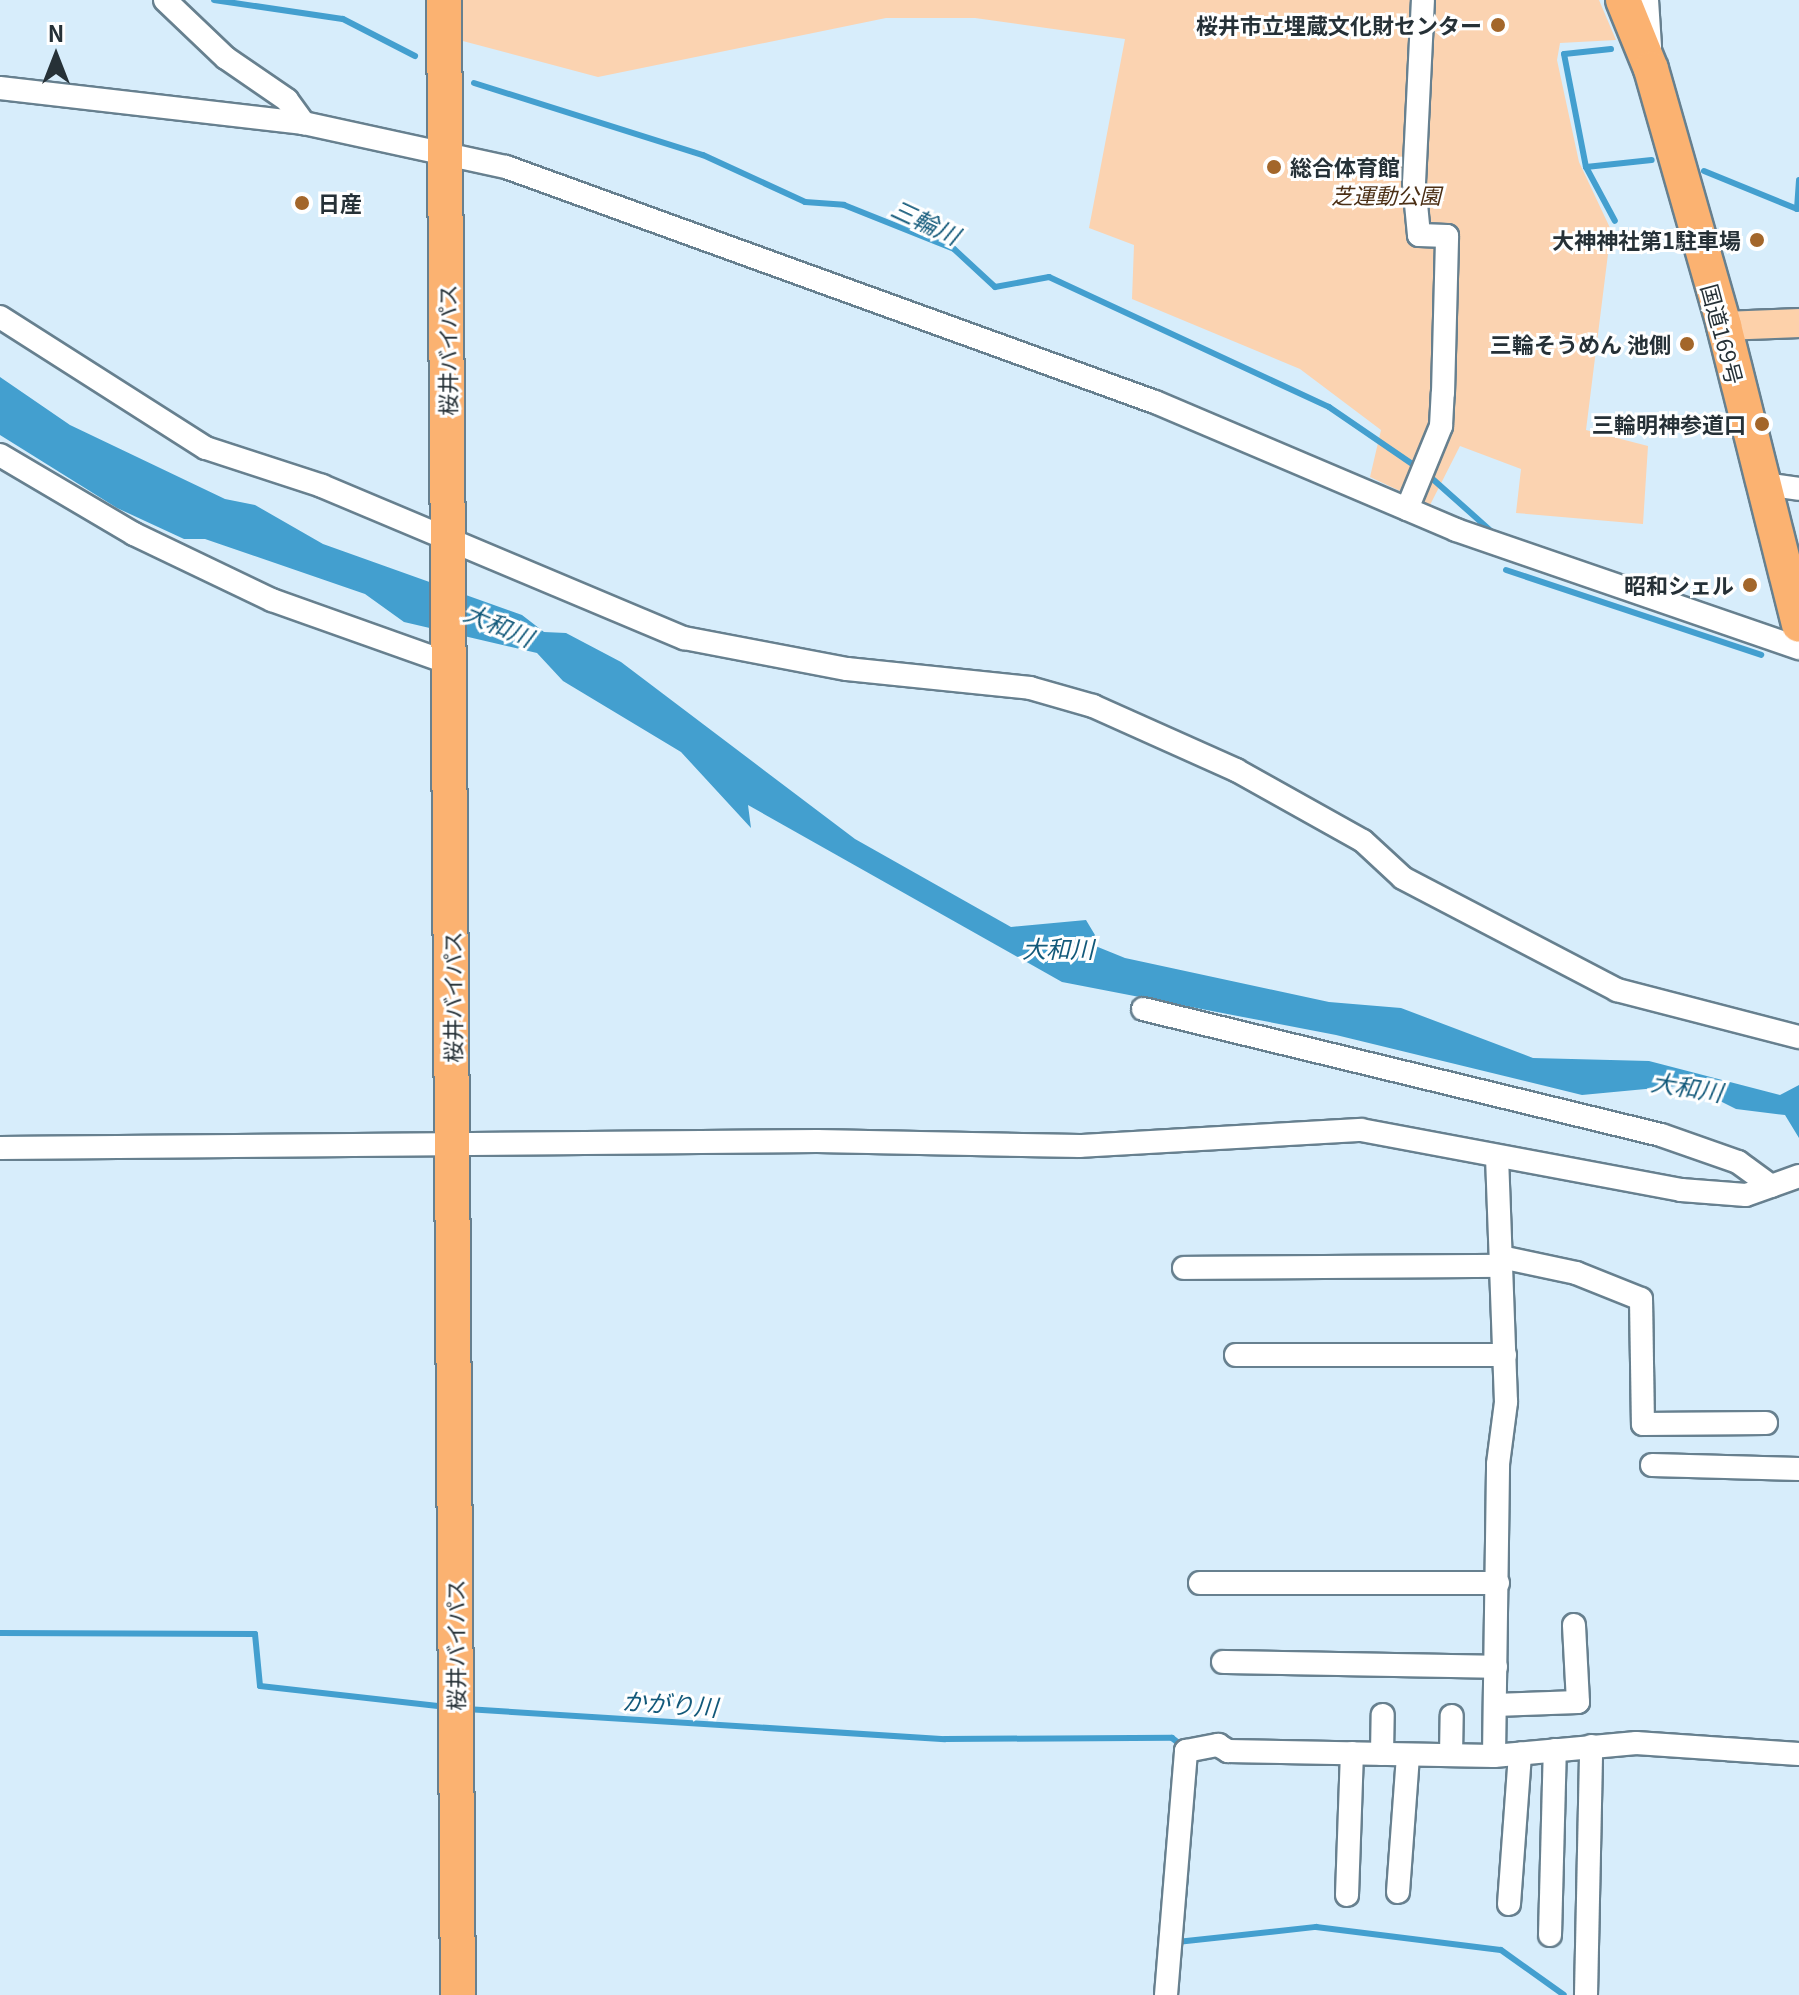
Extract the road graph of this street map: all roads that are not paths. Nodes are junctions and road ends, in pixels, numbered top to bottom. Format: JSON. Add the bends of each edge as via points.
{"nodes":[{"id":1,"x":165,"y":0,"type":"edge"},
{"id":2,"x":444,"y":0,"type":"edge"},
{"id":3,"x":1423,"y":0,"type":"edge"},
{"id":4,"x":1623,"y":0,"type":"edge"},
{"id":5,"x":1647,"y":0,"type":"edge"},
{"id":6,"x":1651,"y":69,"type":"junction"},
{"id":7,"x":0,"y":88,"type":"edge"},
{"id":8,"x":304,"y":123,"type":"junction"},
{"id":9,"x":446,"y":149,"type":"junction"},
{"id":10,"x":0,"y":317,"type":"edge"},
{"id":11,"x":1799,"y":323,"type":"edge"},
{"id":12,"x":1724,"y":326,"type":"junction"},
{"id":13,"x":0,"y":455,"type":"edge"},
{"id":14,"x":1764,"y":484,"type":"junction"},
{"id":15,"x":1799,"y":489,"type":"edge"},
{"id":16,"x":1410,"y":501,"type":"junction"},
{"id":17,"x":448,"y":552,"type":"junction"},
{"id":18,"x":1799,"y":625,"type":"edge"},
{"id":19,"x":1799,"y":648,"type":"edge"},
{"id":20,"x":449,"y":650,"type":"junction"},
{"id":21,"x":1143,"y":1009,"type":"dead end"},
{"id":22,"x":1799,"y":1037,"type":"edge"},
{"id":23,"x":453,"y":1143,"type":"junction"},
{"id":24,"x":0,"y":1148,"type":"edge"},
{"id":25,"x":1497,"y":1160,"type":"junction"},
{"id":26,"x":1799,"y":1176,"type":"edge"},
{"id":27,"x":1771,"y":1186,"type":"junction"},
{"id":28,"x":1501,"y":1262,"type":"junction"},
{"id":29,"x":1184,"y":1268,"type":"dead end"},
{"id":30,"x":1236,"y":1355,"type":"dead end"},
{"id":31,"x":1505,"y":1355,"type":"junction"},
{"id":32,"x":1766,"y":1423,"type":"dead end"},
{"id":33,"x":1652,"y":1465,"type":"dead end"},
{"id":34,"x":1799,"y":1469,"type":"edge"},
{"id":35,"x":1200,"y":1583,"type":"dead end"},
{"id":36,"x":1498,"y":1583,"type":"junction"},
{"id":37,"x":1574,"y":1625,"type":"dead end"},
{"id":38,"x":1223,"y":1662,"type":"dead end"},
{"id":39,"x":1496,"y":1667,"type":"junction"},
{"id":40,"x":1495,"y":1705,"type":"junction"},
{"id":41,"x":1383,"y":1715,"type":"dead end"},
{"id":42,"x":1452,"y":1716,"type":"dead end"},
{"id":43,"x":1591,"y":1746,"type":"junction"},
{"id":44,"x":1555,"y":1750,"type":"junction"},
{"id":45,"x":1352,"y":1753,"type":"junction"},
{"id":46,"x":1520,"y":1753,"type":"junction"},
{"id":47,"x":1382,"y":1754,"type":"junction"},
{"id":48,"x":1799,"y":1754,"type":"edge"},
{"id":49,"x":1408,"y":1755,"type":"junction"},
{"id":50,"x":1451,"y":1755,"type":"junction"},
{"id":51,"x":1494,"y":1756,"type":"junction"},
{"id":52,"x":1398,"y":1892,"type":"dead end"},
{"id":53,"x":1347,"y":1895,"type":"dead end"},
{"id":54,"x":1509,"y":1904,"type":"dead end"},
{"id":55,"x":1550,"y":1935,"type":"dead end"},
{"id":56,"x":458,"y":1995,"type":"edge"},
{"id":57,"x":1166,"y":1995,"type":"edge"},
{"id":58,"x":1586,"y":1995,"type":"edge"}],
"edges":[{"from":1,"to":8,"type":"street","via":[[226,58],[287,100]]},
{"from":2,"to":9,"type":"highway","name":"桜井バイパス"},
{"from":3,"to":16,"type":"street","via":[[1414,183],[1419,235],[1447,236],[1441,426]]},
{"from":4,"to":6,"type":"highway","name":"国道169号"},
{"from":5,"to":6,"type":"street"},
{"from":6,"to":12,"type":"highway","name":"国道169号"},
{"from":7,"to":8,"type":"street"},
{"from":8,"to":9,"type":"street"},
{"from":9,"to":16,"type":"street","via":[[1155,402]]},
{"from":9,"to":17,"type":"highway","name":"桜井バイパス"},
{"from":10,"to":17,"type":"street","via":[[206,448],[322,486]]},
{"from":11,"to":12,"type":"main road"},
{"from":12,"to":14,"type":"highway","name":"国道169号"},
{"from":13,"to":20,"type":"street","via":[[134,534],[272,600]]},
{"from":14,"to":15,"type":"street"},
{"from":14,"to":18,"type":"highway","name":"国道169号"},
{"from":16,"to":19,"type":"street"},
{"from":17,"to":20,"type":"highway","name":"桜井バイパス"},
{"from":17,"to":22,"type":"street","via":[[722,648],[756,646],[847,669],[1030,688],[1093,706],[1236,770],[1363,841],[1403,878],[1617,990]]},
{"from":20,"to":23,"type":"highway","name":"桜井バイパス"},
{"from":21,"to":27,"type":"street","via":[[1661,1135],[1738,1162]]},
{"from":23,"to":24,"type":"street"},
{"from":23,"to":25,"type":"street","via":[[1080,1146],[1361,1130]]},
{"from":23,"to":56,"type":"highway","name":"桜井バイパス"},
{"from":25,"to":27,"type":"street","via":[[1681,1190],[1746,1195]]},
{"from":25,"to":28,"type":"street"},
{"from":26,"to":27,"type":"street"},
{"from":28,"to":29,"type":"street"},
{"from":28,"to":31,"type":"street"},
{"from":28,"to":32,"type":"street","via":[[1576,1273],[1641,1299],[1643,1424]]},
{"from":30,"to":31,"type":"street"},
{"from":31,"to":36,"type":"street"},
{"from":33,"to":34,"type":"street"},
{"from":35,"to":36,"type":"street"},
{"from":36,"to":39,"type":"street"},
{"from":37,"to":40,"type":"street","via":[[1578,1702]]},
{"from":38,"to":39,"type":"street"},
{"from":39,"to":40,"type":"street"},
{"from":40,"to":51,"type":"street"},
{"from":41,"to":47,"type":"street"},
{"from":42,"to":50,"type":"street"},
{"from":43,"to":44,"type":"street"},
{"from":43,"to":48,"type":"street"},
{"from":43,"to":58,"type":"street"},
{"from":44,"to":46,"type":"street"},
{"from":44,"to":55,"type":"street"},
{"from":45,"to":47,"type":"street"},
{"from":45,"to":53,"type":"street"},
{"from":45,"to":57,"type":"street","via":[[1218,1745],[1180,1757],[1179,1888]]},
{"from":46,"to":51,"type":"street"},
{"from":46,"to":54,"type":"street"},
{"from":47,"to":49,"type":"street"},
{"from":49,"to":50,"type":"street"},
{"from":49,"to":52,"type":"street"},
{"from":50,"to":51,"type":"street"}]}
